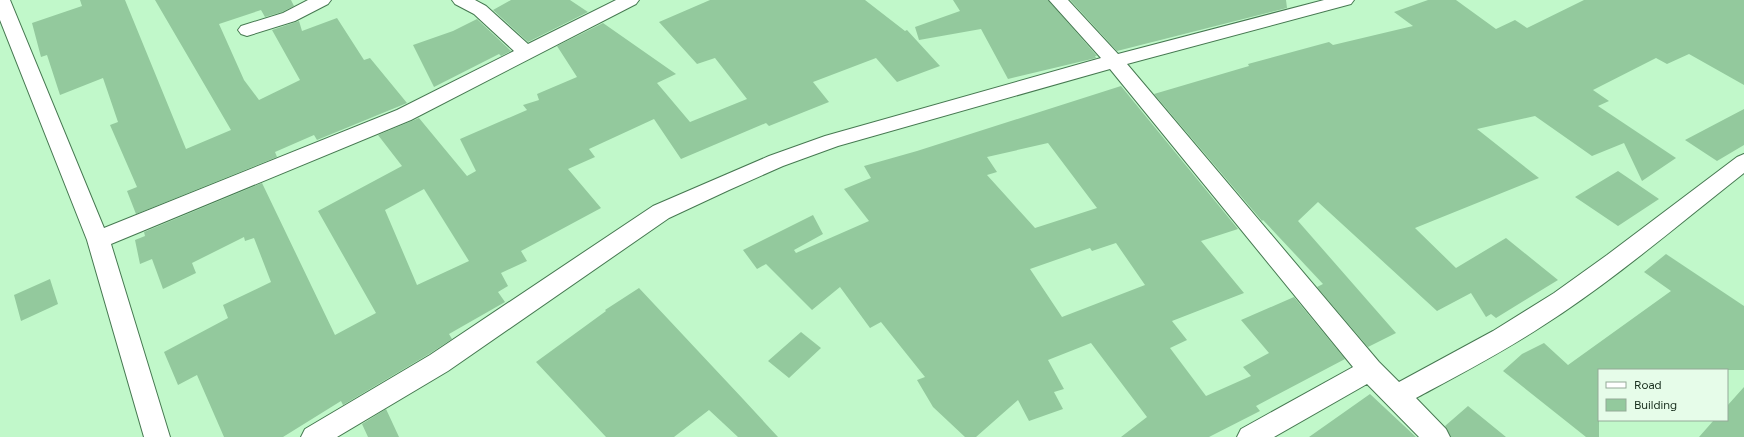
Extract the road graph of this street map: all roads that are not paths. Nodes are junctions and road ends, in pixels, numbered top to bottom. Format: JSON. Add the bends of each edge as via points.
{"nodes":[{"id":1,"x":1,"y":0,"type":"edge"},
{"id":2,"x":322,"y":0,"type":"edge"},
{"id":3,"x":461,"y":0,"type":"edge"},
{"id":4,"x":630,"y":0,"type":"edge"},
{"id":5,"x":1058,"y":0,"type":"edge"},
{"id":6,"x":1345,"y":0,"type":"edge"},
{"id":7,"x":248,"y":30,"type":"dead end"},
{"id":8,"x":527,"y":53,"type":"junction"},
{"id":9,"x":1114,"y":61,"type":"junction"},
{"id":10,"x":1744,"y":162,"type":"edge"},
{"id":11,"x":98,"y":240,"type":"junction"},
{"id":12,"x":1370,"y":370,"type":"junction"},
{"id":13,"x":1396,"y":396,"type":"junction"},
{"id":14,"x":157,"y":437,"type":"edge"},
{"id":15,"x":314,"y":437,"type":"edge"},
{"id":16,"x":1250,"y":437,"type":"edge"},
{"id":17,"x":1437,"y":437,"type":"edge"}],
"edges":[{"from":1,"to":11,"type":"street"},
{"from":2,"to":7,"type":"street","via":[[290,17]]},
{"from":3,"to":8,"type":"street","via":[[480,10]]},
{"from":4,"to":8,"type":"street"},
{"from":5,"to":9,"type":"street"},
{"from":6,"to":9,"type":"street"},
{"from":8,"to":11,"type":"street","via":[[404,115]]},
{"from":9,"to":12,"type":"street"},
{"from":9,"to":15,"type":"street","via":[[832,141],[776,161],[661,212],[439,364]]},
{"from":10,"to":13,"type":"street","via":[[1599,274],[1536,318]]},
{"from":11,"to":14,"type":"street"},
{"from":12,"to":13,"type":"street"},
{"from":12,"to":16,"type":"street"},
{"from":13,"to":17,"type":"street"}]}
